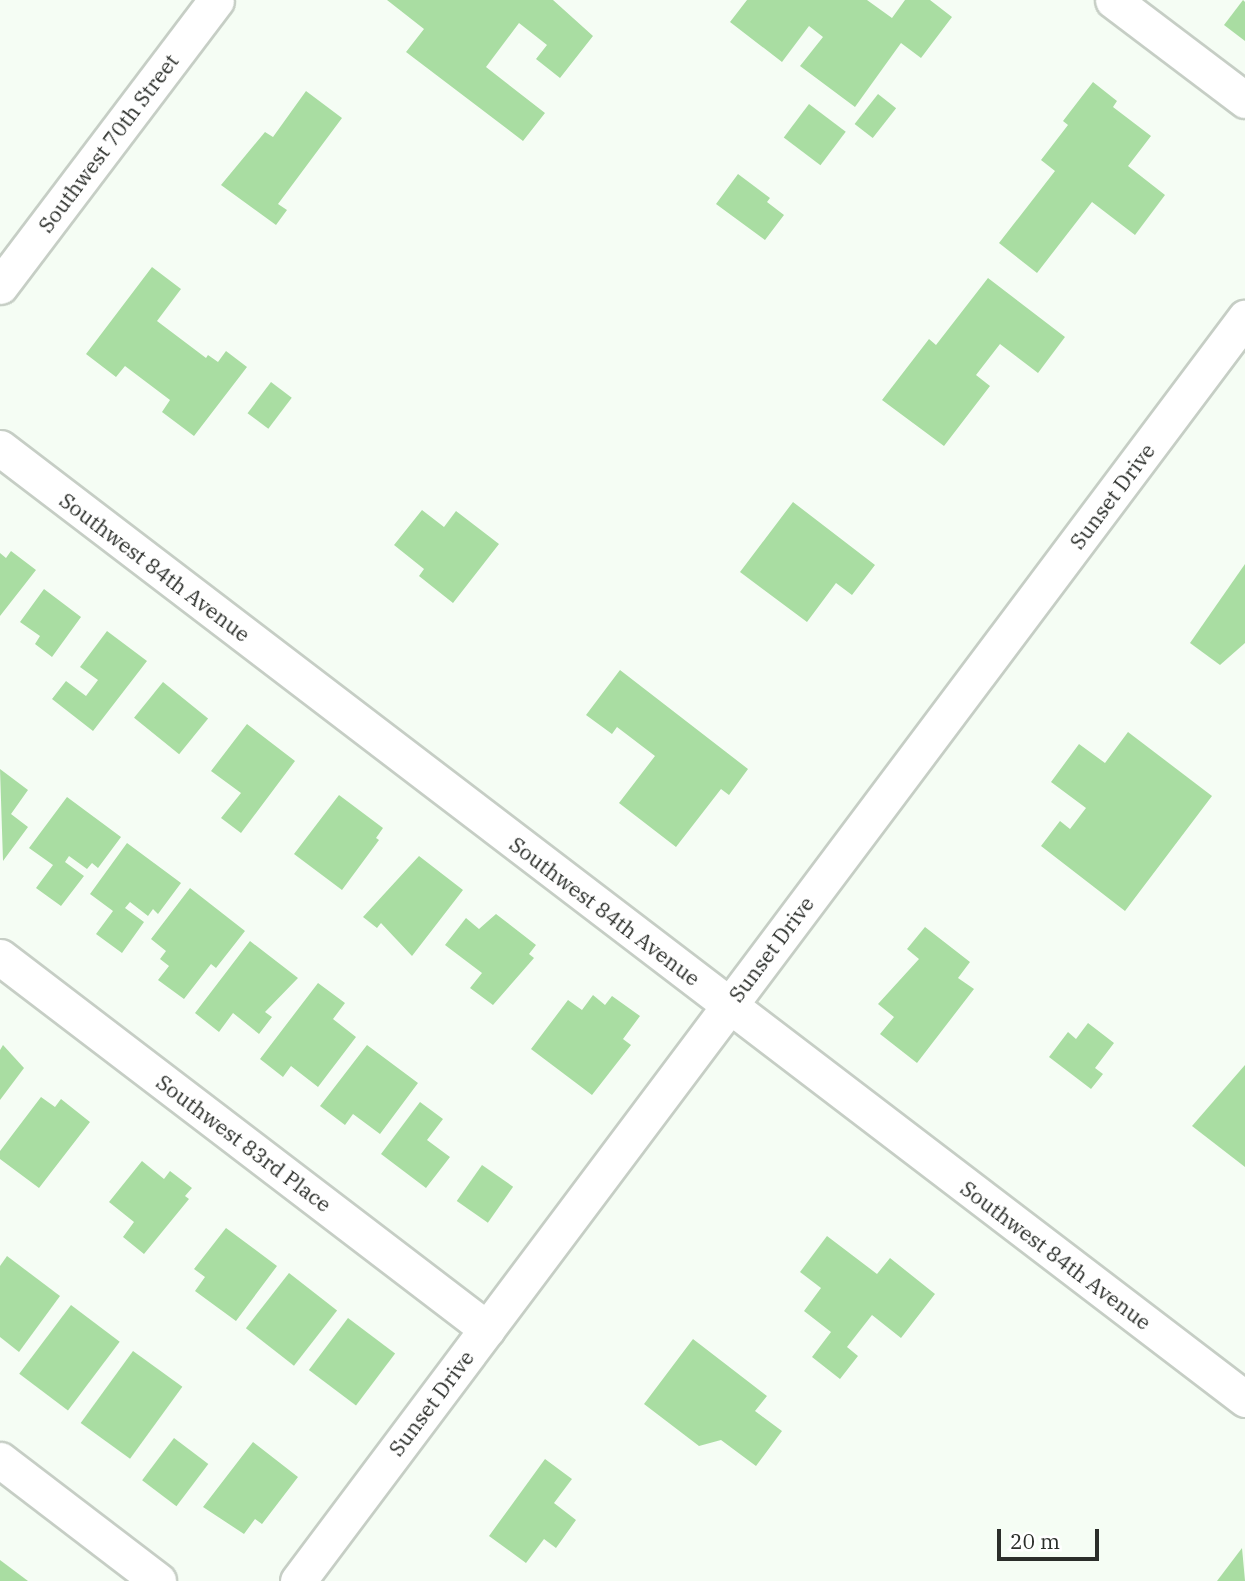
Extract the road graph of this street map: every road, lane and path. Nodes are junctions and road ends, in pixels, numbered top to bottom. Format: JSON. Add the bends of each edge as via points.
{"nodes":[{"id":1,"x":216,"y":0,"type":"edge"},
{"id":2,"x":1113,"y":0,"type":"edge"},
{"id":3,"x":1245,"y":100,"type":"edge"},
{"id":4,"x":0,"y":286,"type":"edge"},
{"id":5,"x":1245,"y":318,"type":"edge"},
{"id":6,"x":0,"y":448,"type":"edge"},
{"id":7,"x":0,"y":957,"type":"edge"},
{"id":8,"x":729,"y":1006,"type":"junction"},
{"id":9,"x":487,"y":1329,"type":"junction"},
{"id":10,"x":1245,"y":1399,"type":"edge"},
{"id":11,"x":0,"y":1460,"type":"edge"},
{"id":12,"x":158,"y":1581,"type":"edge"},
{"id":13,"x":298,"y":1581,"type":"edge"}],
"edges":[{"from":1,"to":4,"type":"street","name":"Southwest 70th Street"},
{"from":2,"to":3,"type":"street"},
{"from":5,"to":8,"type":"street","name":"Sunset Drive"},
{"from":6,"to":8,"type":"street","name":"Southwest 84th Avenue"},
{"from":7,"to":9,"type":"street","name":"Southwest 83rd Place"},
{"from":8,"to":9,"type":"street","name":"Sunset Drive"},
{"from":8,"to":10,"type":"street","name":"Southwest 84th Avenue"},
{"from":9,"to":13,"type":"street","name":"Sunset Drive"},
{"from":11,"to":12,"type":"street"}]}
